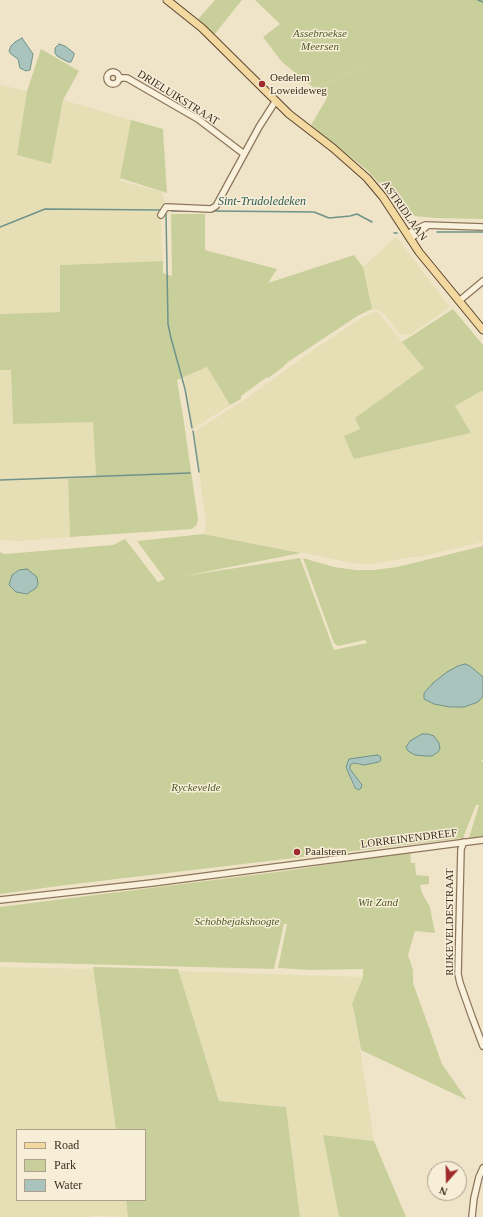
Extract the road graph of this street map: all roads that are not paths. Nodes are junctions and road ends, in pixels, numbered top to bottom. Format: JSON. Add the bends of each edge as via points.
{"nodes":[{"id":1,"x":167,"y":0,"type":"edge"},
{"id":2,"x":119,"y":78,"type":"dead end"},
{"id":3,"x":275,"y":102,"type":"junction"},
{"id":4,"x":244,"y":154,"type":"junction"},
{"id":5,"x":161,"y":215,"type":"dead end"},
{"id":6,"x":483,"y":227,"type":"edge"},
{"id":7,"x":408,"y":236,"type":"junction"},
{"id":8,"x":483,"y":281,"type":"edge"},
{"id":9,"x":459,"y":300,"type":"junction"},
{"id":10,"x":483,"y":330,"type":"edge"},
{"id":11,"x":483,"y":840,"type":"edge"},
{"id":12,"x":464,"y":842,"type":"junction"},
{"id":13,"x":0,"y":900,"type":"edge"},
{"id":14,"x":483,"y":1046,"type":"edge"},
{"id":15,"x":483,"y":1168,"type":"edge"},
{"id":16,"x":472,"y":1217,"type":"edge"}],
"edges":[{"from":1,"to":3,"type":"main road","name":"ASTRIDLAAN","via":[[202,28]]},
{"from":2,"to":4,"type":"street","name":"DRIELUIKSTRAAT","via":[[127,78],[198,119]]},
{"from":3,"to":4,"type":"street"},
{"from":3,"to":7,"type":"main road","name":"ASTRIDLAAN","via":[[367,178],[383,197]]},
{"from":4,"to":5,"type":"street","via":[[216,206],[211,209],[166,207]]},
{"from":6,"to":7,"type":"street","via":[[431,226]]},
{"from":7,"to":9,"type":"main road","name":"ASTRIDLAAN"},
{"from":8,"to":9,"type":"street"},
{"from":9,"to":10,"type":"main road","name":"ASTRIDLAAN"},
{"from":11,"to":12,"type":"street","name":"LORREINENDREEF"},
{"from":12,"to":13,"type":"street","name":"LORREINENDREEF"},
{"from":12,"to":14,"type":"street","name":"RIJKEVELDESTRAAT","via":[[461,849],[458,974]]},
{"from":15,"to":16,"type":"street","via":[[474,1198]]}]}
